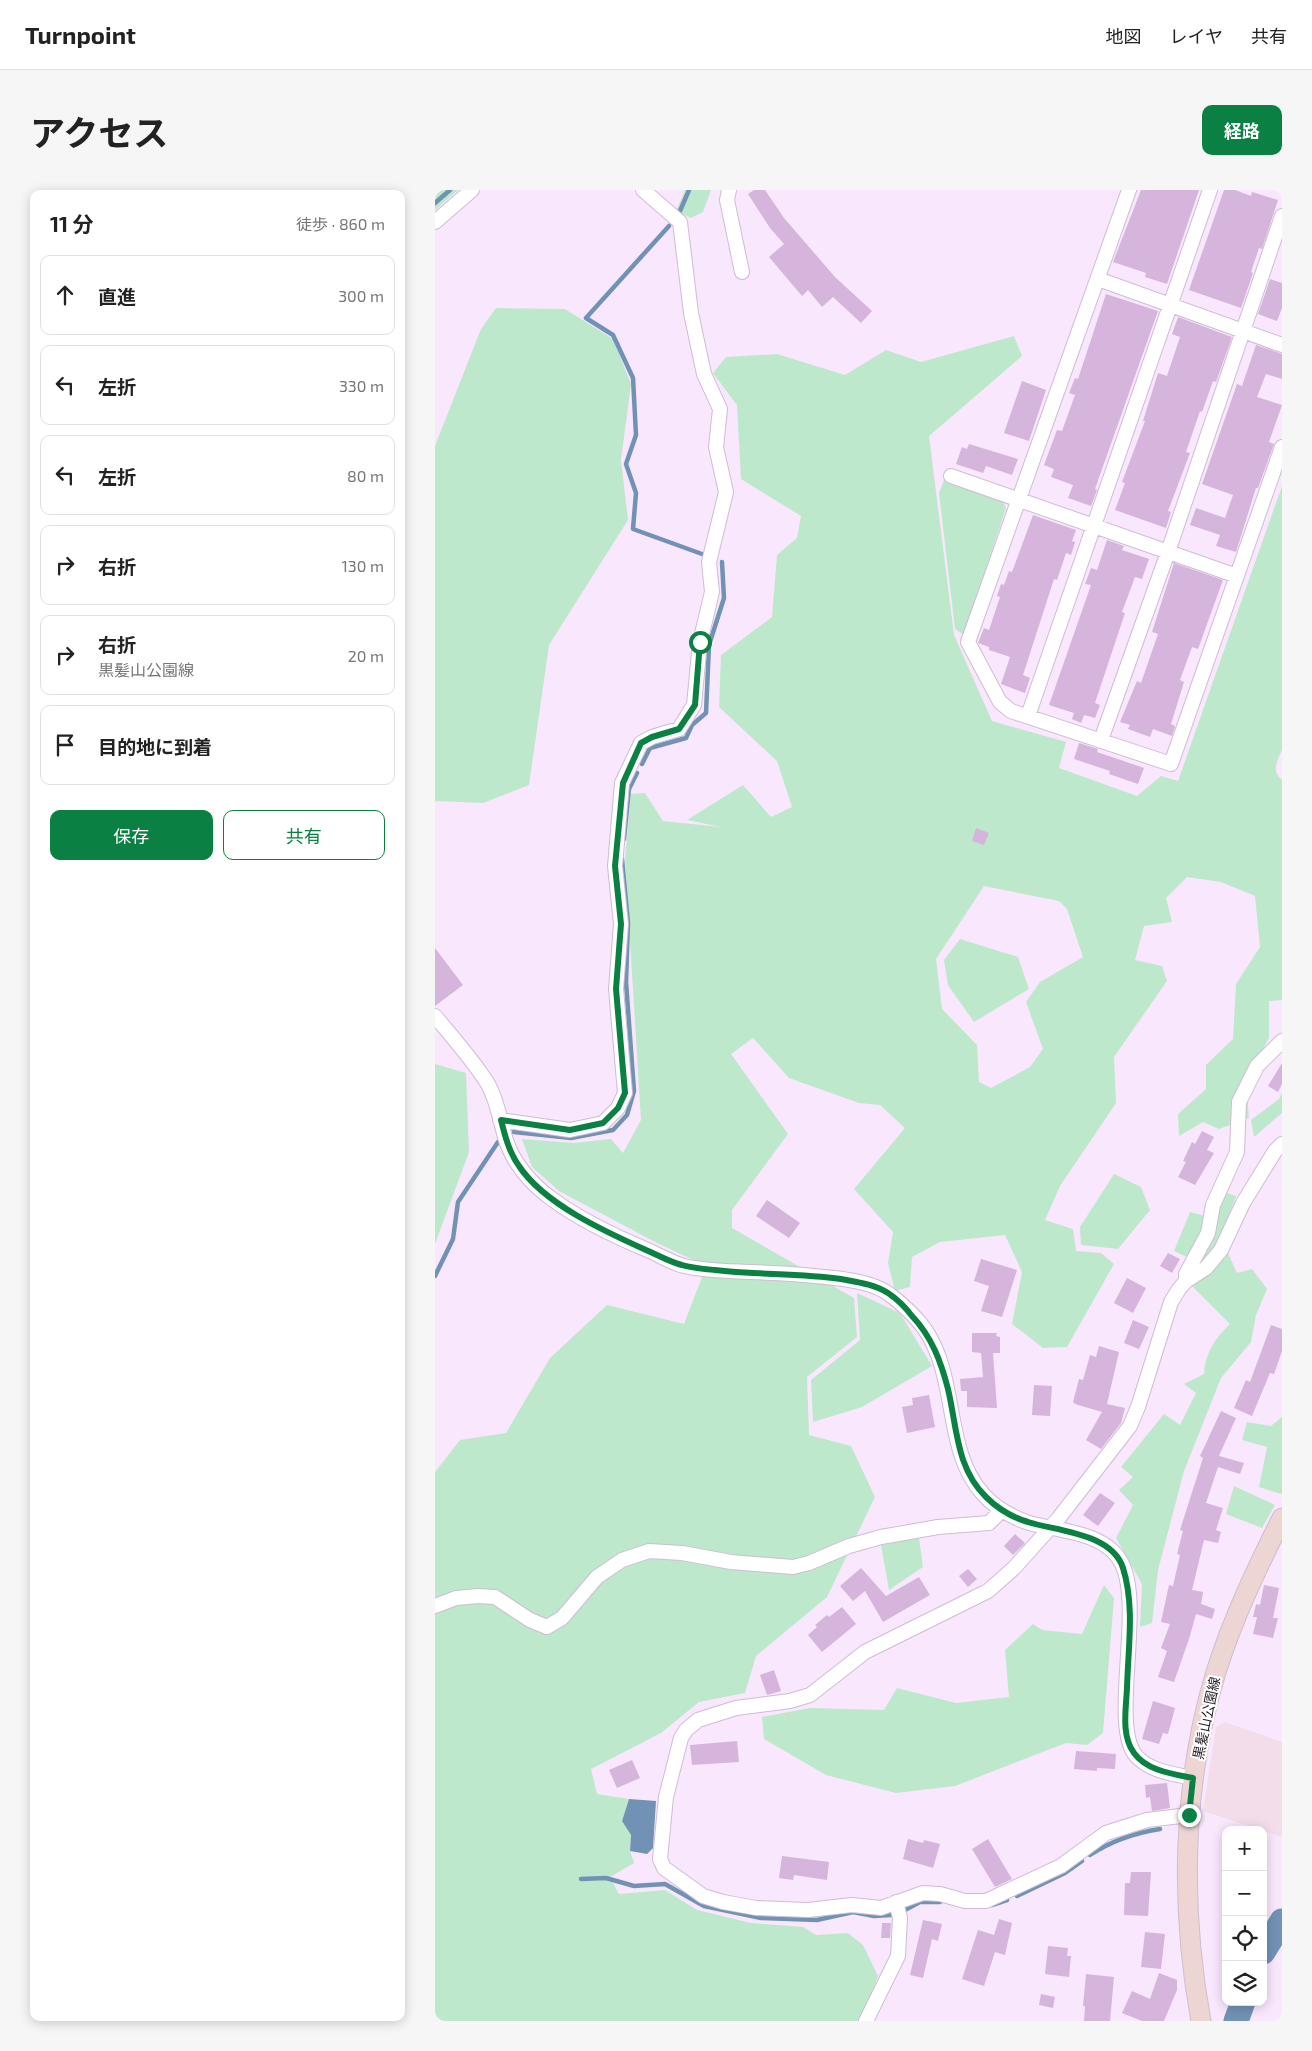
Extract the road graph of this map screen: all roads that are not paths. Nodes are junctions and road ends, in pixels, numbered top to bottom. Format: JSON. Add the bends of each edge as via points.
{"nodes":[{"id":1,"x":472,"y":190,"type":"edge"},
{"id":2,"x":643,"y":190,"type":"edge"},
{"id":3,"x":729,"y":190,"type":"edge"},
{"id":4,"x":1129,"y":190,"type":"edge"},
{"id":5,"x":1210,"y":190,"type":"edge"},
{"id":6,"x":1282,"y":216,"type":"edge"},
{"id":7,"x":435,"y":222,"type":"edge"},
{"id":8,"x":742,"y":272,"type":"dead end"},
{"id":9,"x":1098,"y":279,"type":"junction"},
{"id":10,"x":1170,"y":306,"type":"junction"},
{"id":11,"x":1243,"y":331,"type":"junction"},
{"id":12,"x":1282,"y":345,"type":"edge"},
{"id":13,"x":1282,"y":447,"type":"edge"},
{"id":14,"x":951,"y":476,"type":"dead end"},
{"id":15,"x":1019,"y":500,"type":"junction"},
{"id":16,"x":1094,"y":526,"type":"junction"},
{"id":17,"x":1168,"y":552,"type":"junction"},
{"id":18,"x":1237,"y":576,"type":"junction"},
{"id":19,"x":1028,"y":716,"type":"junction"},
{"id":20,"x":1101,"y":740,"type":"junction"},
{"id":21,"x":435,"y":1016,"type":"edge"},
{"id":22,"x":1282,"y":1040,"type":"edge"},
{"id":23,"x":501,"y":1120,"type":"junction"},
{"id":24,"x":1282,"y":1144,"type":"edge"},
{"id":25,"x":1186,"y":1281,"type":"junction"},
{"id":26,"x":1001,"y":1511,"type":"junction"},
{"id":27,"x":1282,"y":1518,"type":"edge"},
{"id":28,"x":1050,"y":1527,"type":"junction"},
{"id":29,"x":435,"y":1606,"type":"edge"},
{"id":30,"x":1193,"y":1778,"type":"junction"},
{"id":31,"x":1189,"y":1815,"type":"junction"},
{"id":32,"x":896,"y":1902,"type":"junction"},
{"id":33,"x":1199,"y":2019,"type":"edge"},
{"id":34,"x":866,"y":2021,"type":"edge"}],
"edges":[{"from":1,"to":7,"type":"street"},
{"from":2,"to":23,"type":"street","via":[[680,222],[693,322],[704,374],[720,409],[716,447],[726,492],[709,562],[712,592],[700,642],[695,705],[679,729],[641,743],[623,783],[615,866],[621,924],[616,989],[625,1093],[618,1108],[603,1123],[570,1130]]},
{"from":3,"to":8,"type":"street","via":[[727,200]]},
{"from":4,"to":9,"type":"street"},
{"from":5,"to":10,"type":"street"},
{"from":6,"to":11,"type":"street"},
{"from":9,"to":10,"type":"street"},
{"from":9,"to":15,"type":"street"},
{"from":10,"to":11,"type":"street"},
{"from":10,"to":16,"type":"street"},
{"from":11,"to":12,"type":"street"},
{"from":11,"to":17,"type":"street"},
{"from":13,"to":18,"type":"street"},
{"from":14,"to":15,"type":"street"},
{"from":15,"to":16,"type":"street"},
{"from":15,"to":19,"type":"street","via":[[968,642],[1000,702],[1011,711]]},
{"from":16,"to":17,"type":"street"},
{"from":16,"to":19,"type":"street"},
{"from":17,"to":18,"type":"street"},
{"from":17,"to":20,"type":"street"},
{"from":18,"to":20,"type":"street","via":[[1171,764]]},
{"from":19,"to":20,"type":"street"},
{"from":21,"to":23,"type":"street","via":[[489,1086]]},
{"from":22,"to":25,"type":"street","via":[[1257,1066],[1239,1102],[1237,1152],[1213,1205],[1207,1233],[1186,1274]]},
{"from":23,"to":26,"type":"street","via":[[506,1141],[532,1183],[609,1234],[682,1266],[811,1274],[866,1283],[888,1293],[924,1329],[938,1354],[968,1475]]},
{"from":24,"to":25,"type":"street","via":[[1243,1203],[1221,1250],[1206,1268]]},
{"from":25,"to":28,"type":"street","via":[[1171,1302],[1141,1399],[1129,1426]]},
{"from":26,"to":28,"type":"street"},
{"from":26,"to":29,"type":"street","via":[[989,1523],[938,1527],[881,1537],[793,1567],[649,1551],[622,1560],[597,1577],[562,1618],[547,1627],[495,1597],[456,1598]]},
{"from":27,"to":30,"type":"main road","name":"黒髪山公園線","via":[[1230,1633],[1216,1673]]},
{"from":28,"to":30,"type":"street","via":[[1087,1535],[1121,1561],[1128,1582],[1130,1610],[1125,1722],[1128,1743],[1145,1764],[1159,1771]]},
{"from":28,"to":32,"type":"street","via":[[1014,1568],[987,1590],[865,1652],[810,1695],[736,1708],[697,1720],[681,1738],[666,1797],[660,1859],[664,1868],[703,1896],[756,1908],[808,1910],[852,1904],[881,1908]]},
{"from":30,"to":31,"type":"main road","name":"黒髪山公園線"},
{"from":31,"to":32,"type":"street","via":[[1147,1820],[1106,1833],[1061,1866],[986,1901],[965,1901],[923,1893]]},
{"from":31,"to":33,"type":"main road","name":"黒髪山公園線","via":[[1187,1878]]},
{"from":32,"to":34,"type":"street","via":[[901,1918],[898,1956]]}]}
